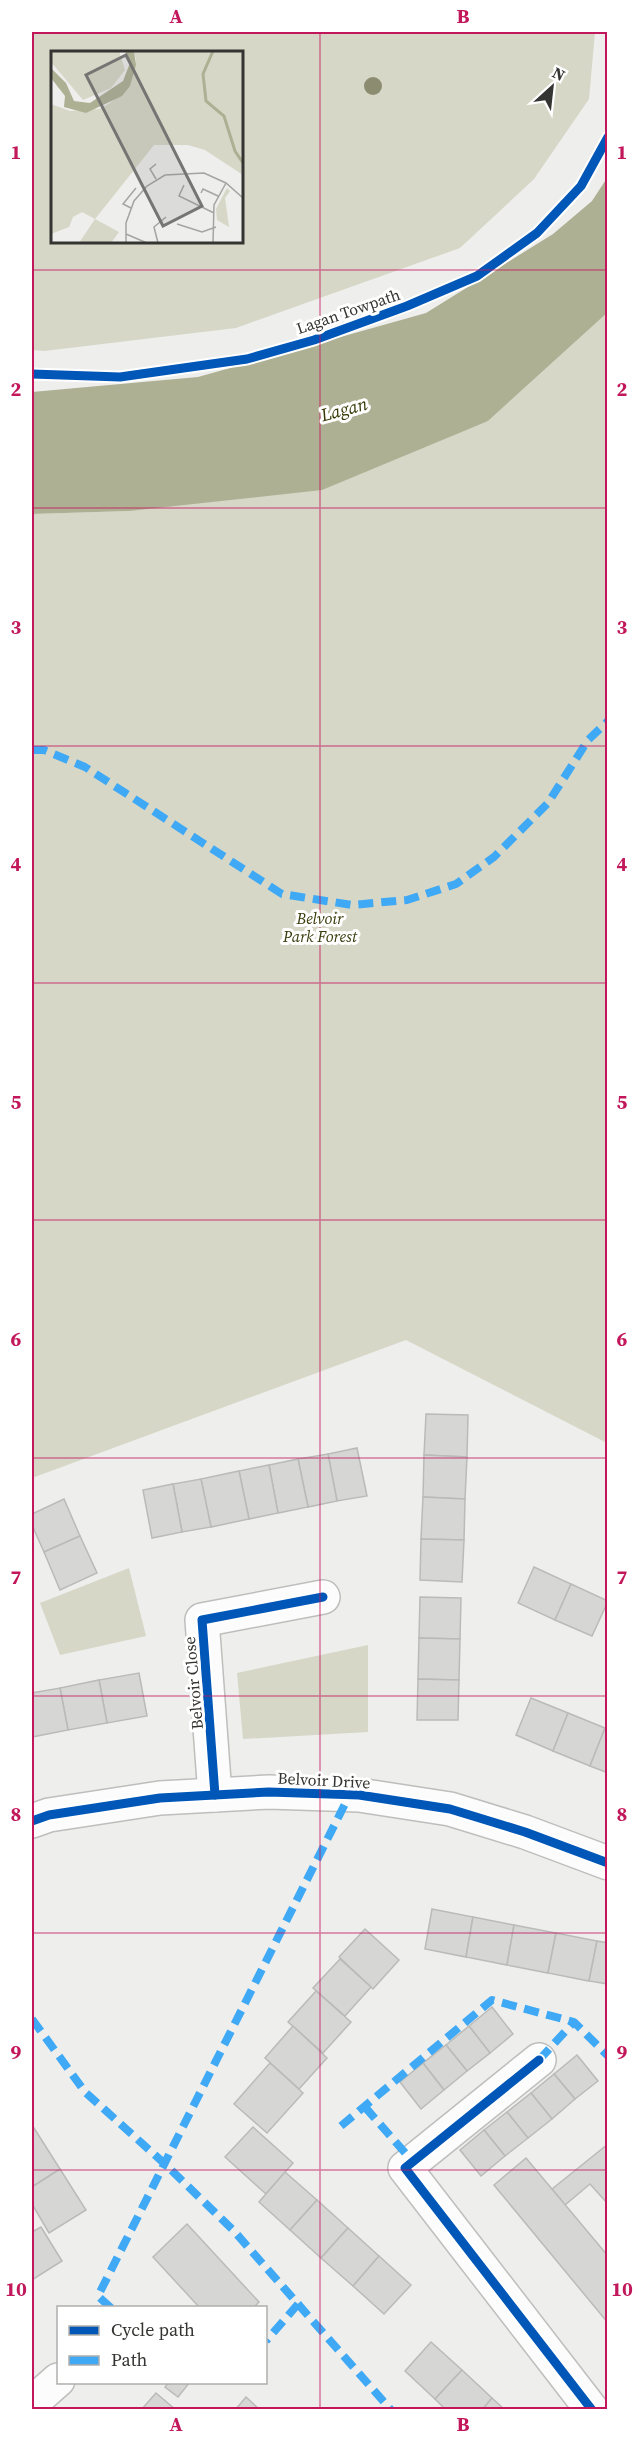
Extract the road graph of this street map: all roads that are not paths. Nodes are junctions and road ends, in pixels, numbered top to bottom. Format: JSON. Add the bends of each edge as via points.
{"nodes":[{"id":1,"x":323,"y":1597,"type":"dead end"},
{"id":2,"x":215,"y":1795,"type":"junction"},
{"id":3,"x":32,"y":1821,"type":"edge"},
{"id":4,"x":608,"y":1863,"type":"edge"},
{"id":5,"x":539,"y":2060,"type":"dead end"},
{"id":6,"x":57,"y":2381,"type":"edge"},
{"id":7,"x":32,"y":2403,"type":"edge"},
{"id":8,"x":592,"y":2409,"type":"edge"}],
"edges":[{"from":1,"to":2,"type":"street","name":"Belvoir Close","via":[[202,1620]]},
{"from":2,"to":3,"type":"street","name":"Belvoir Drive","via":[[160,1798]]},
{"from":2,"to":4,"type":"street","name":"Belvoir Drive","via":[[358,1795],[450,1809]]},
{"from":5,"to":8,"type":"street","via":[[405,2168]]},
{"from":6,"to":7,"type":"street"}]}
